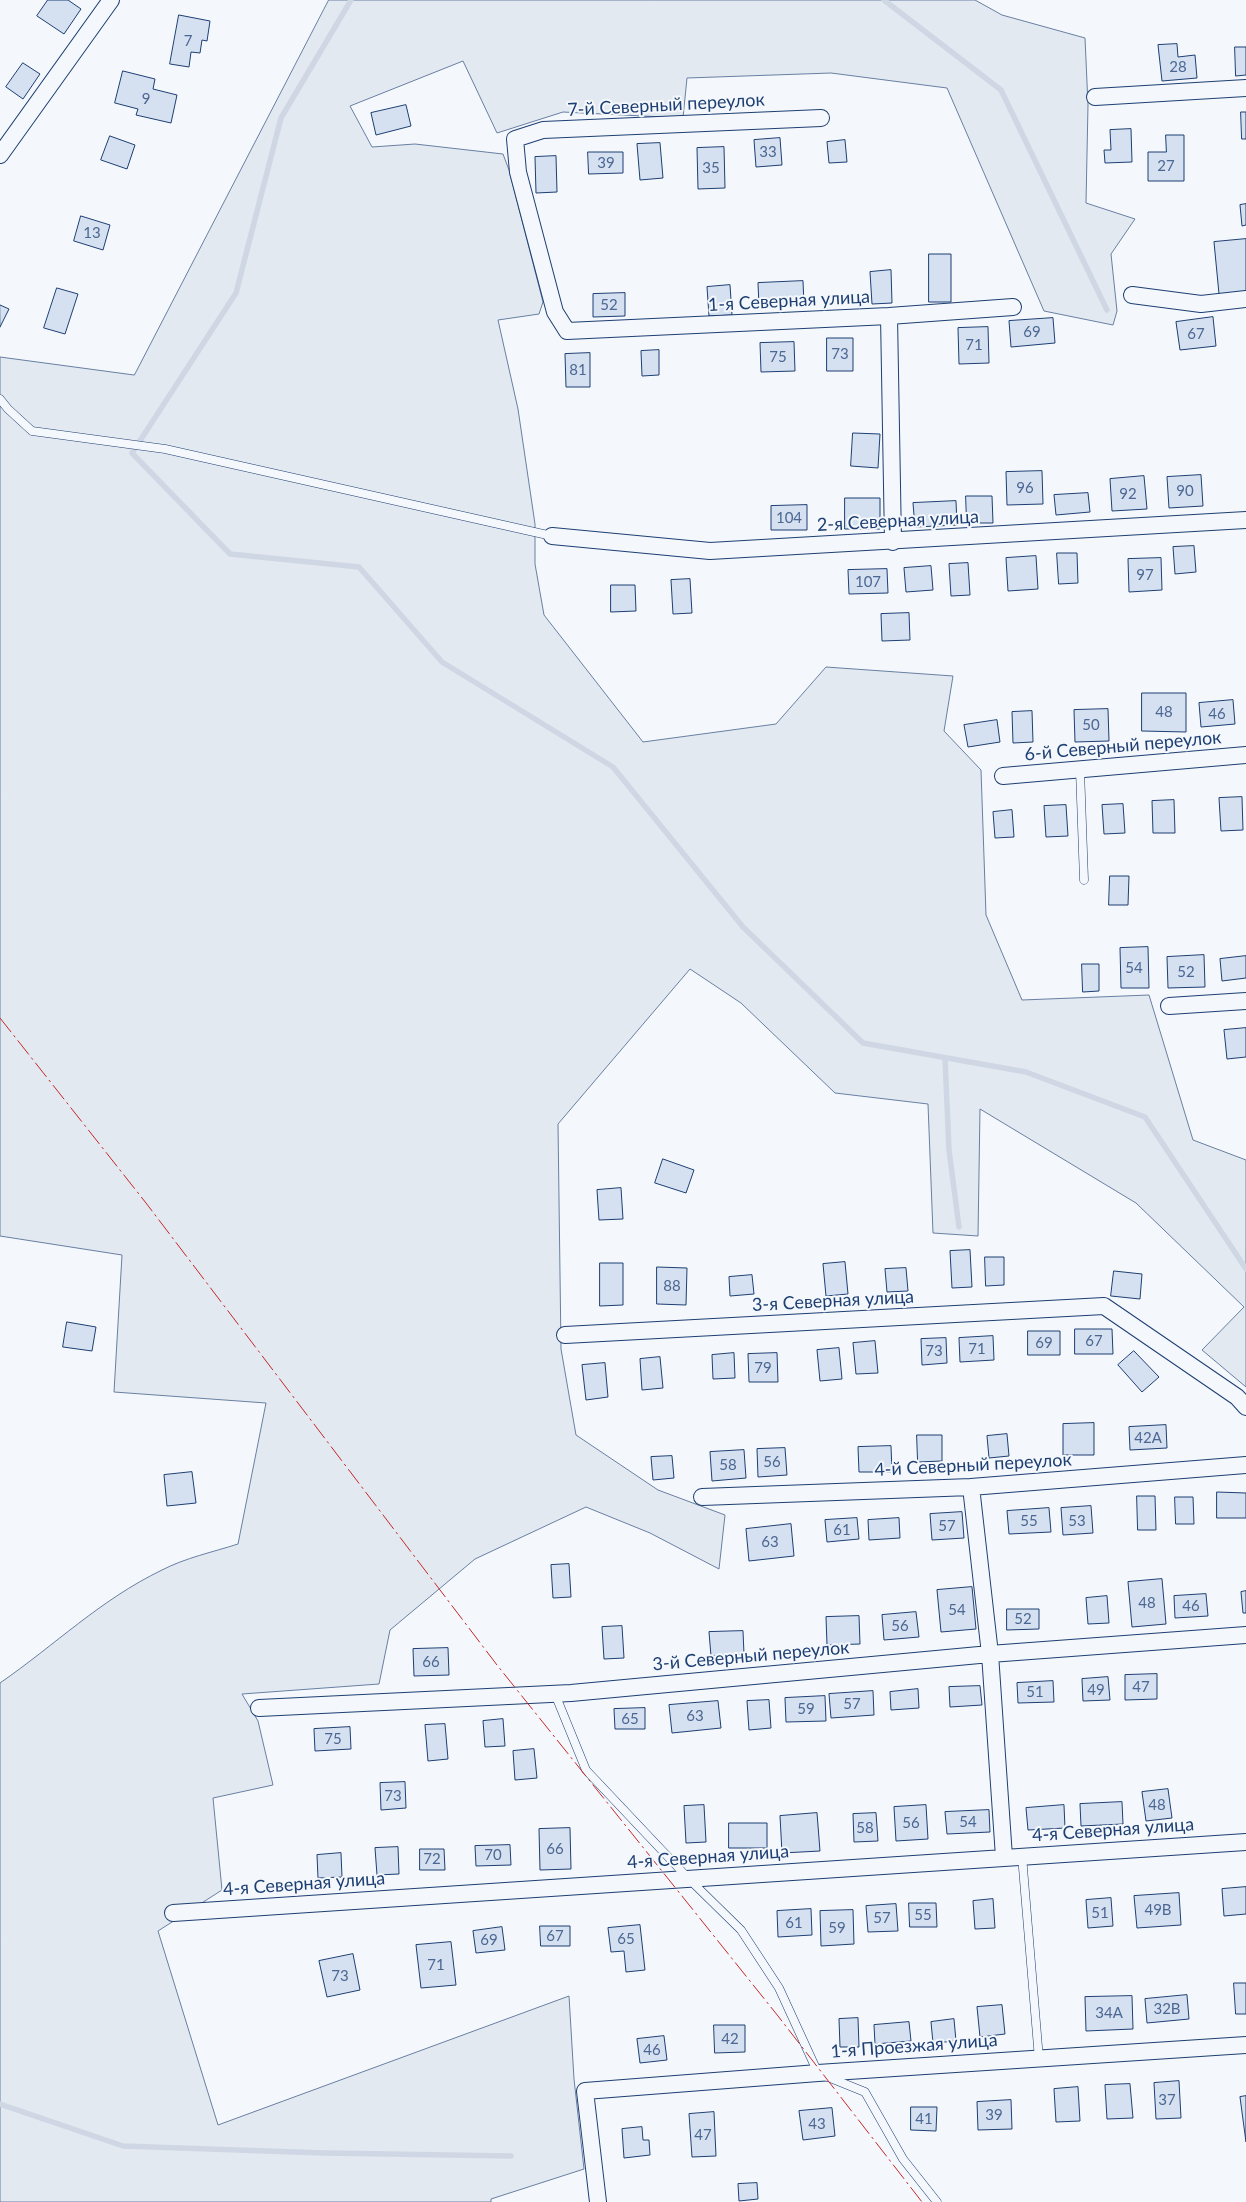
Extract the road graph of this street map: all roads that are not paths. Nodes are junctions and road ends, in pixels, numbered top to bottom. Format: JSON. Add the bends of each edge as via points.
{"nodes":[{"id":1,"x":111,"y":0,"type":"edge"},
{"id":2,"x":1246,"y":88,"type":"edge"},
{"id":3,"x":1095,"y":97,"type":"dead end"},
{"id":4,"x":821,"y":118,"type":"dead end"},
{"id":5,"x":0,"y":155,"type":"edge"},
{"id":6,"x":1132,"y":295,"type":"dead end"},
{"id":7,"x":1246,"y":299,"type":"edge"},
{"id":8,"x":1013,"y":307,"type":"dead end"},
{"id":9,"x":889,"y":316,"type":"junction"},
{"id":10,"x":567,"y":331,"type":"joint"},
{"id":11,"x":0,"y":399,"type":"edge"},
{"id":12,"x":1246,"y":520,"type":"edge"},
{"id":13,"x":552,"y":536,"type":"joint"},
{"id":14,"x":893,"y":542,"type":"junction"},
{"id":15,"x":1246,"y":755,"type":"edge"},
{"id":16,"x":1080,"y":770,"type":"junction"},
{"id":17,"x":1003,"y":776,"type":"dead end"},
{"id":18,"x":1084,"y":880,"type":"dead end"},
{"id":19,"x":1246,"y":1001,"type":"edge"},
{"id":20,"x":1169,"y":1006,"type":"dead end"},
{"id":21,"x":564,"y":1335,"type":"dead end"},
{"id":22,"x":1246,"y":1407,"type":"edge"},
{"id":23,"x":1246,"y":1464,"type":"edge"},
{"id":24,"x":971,"y":1487,"type":"junction"},
{"id":25,"x":702,"y":1497,"type":"dead end"},
{"id":26,"x":1246,"y":1635,"type":"edge"},
{"id":27,"x":990,"y":1654,"type":"junction"},
{"id":28,"x":555,"y":1694,"type":"junction"},
{"id":29,"x":259,"y":1708,"type":"dead end"},
{"id":30,"x":1246,"y":1842,"type":"edge"},
{"id":31,"x":1022,"y":1856,"type":"junction"},
{"id":32,"x":1004,"y":1857,"type":"junction"},
{"id":33,"x":689,"y":1879,"type":"junction"},
{"id":34,"x":173,"y":1913,"type":"dead end"},
{"id":35,"x":1246,"y":2045,"type":"edge"},
{"id":36,"x":1039,"y":2059,"type":"junction"},
{"id":37,"x":818,"y":2073,"type":"junction"},
{"id":38,"x":598,"y":2202,"type":"edge"},
{"id":39,"x":937,"y":2202,"type":"edge"}],
"edges":[{"from":1,"to":5,"type":"street"},
{"from":2,"to":3,"type":"street"},
{"from":4,"to":10,"type":"street","name":"7-й Северный переулок","via":[[543,130],[515,139],[518,172],[554,312]]},
{"from":6,"to":7,"type":"street","via":[[1201,304]]},
{"from":8,"to":9,"type":"street","name":"1-я Северная улица"},
{"from":9,"to":10,"type":"street","name":"1-я Северная улица"},
{"from":9,"to":14,"type":"street"},
{"from":11,"to":13,"type":"lane","via":[[32,431],[165,449]]},
{"from":12,"to":14,"type":"street","name":"2-я Северная улица"},
{"from":13,"to":14,"type":"street","name":"2-я Северная улица","via":[[710,552]]},
{"from":15,"to":16,"type":"street","name":"6-й Северный переулок"},
{"from":16,"to":17,"type":"street","name":"6-й Северный переулок"},
{"from":16,"to":18,"type":"lane"},
{"from":19,"to":20,"type":"street"},
{"from":21,"to":22,"type":"street","name":"3-я Северная улица","via":[[1104,1306],[1237,1397]]},
{"from":23,"to":24,"type":"street","name":"4-й Северный переулок"},
{"from":24,"to":25,"type":"street","name":"4-й Северный переулок"},
{"from":24,"to":27,"type":"street"},
{"from":26,"to":27,"type":"street","name":"3-й Северный переулок"},
{"from":27,"to":28,"type":"street","name":"3-й Северный переулок"},
{"from":27,"to":32,"type":"street"},
{"from":28,"to":29,"type":"street","name":"3-й Северный переулок"},
{"from":28,"to":33,"type":"lane","via":[[586,1770]]},
{"from":30,"to":31,"type":"street","name":"4-я Северная улица"},
{"from":31,"to":32,"type":"street","name":"4-я Северная улица"},
{"from":31,"to":36,"type":"lane"},
{"from":32,"to":33,"type":"street","name":"4-я Северная улица"},
{"from":33,"to":34,"type":"street","name":"4-я Северная улица"},
{"from":33,"to":37,"type":"lane","via":[[741,1930],[780,1988]]},
{"from":35,"to":36,"type":"street","name":"1-я Проезжая улица"},
{"from":36,"to":37,"type":"street","name":"1-я Проезжая улица"},
{"from":37,"to":38,"type":"street","name":"1-я Проезжая улица","via":[[585,2091]]},
{"from":37,"to":39,"type":"lane","via":[[865,2092],[903,2159]]}]}
